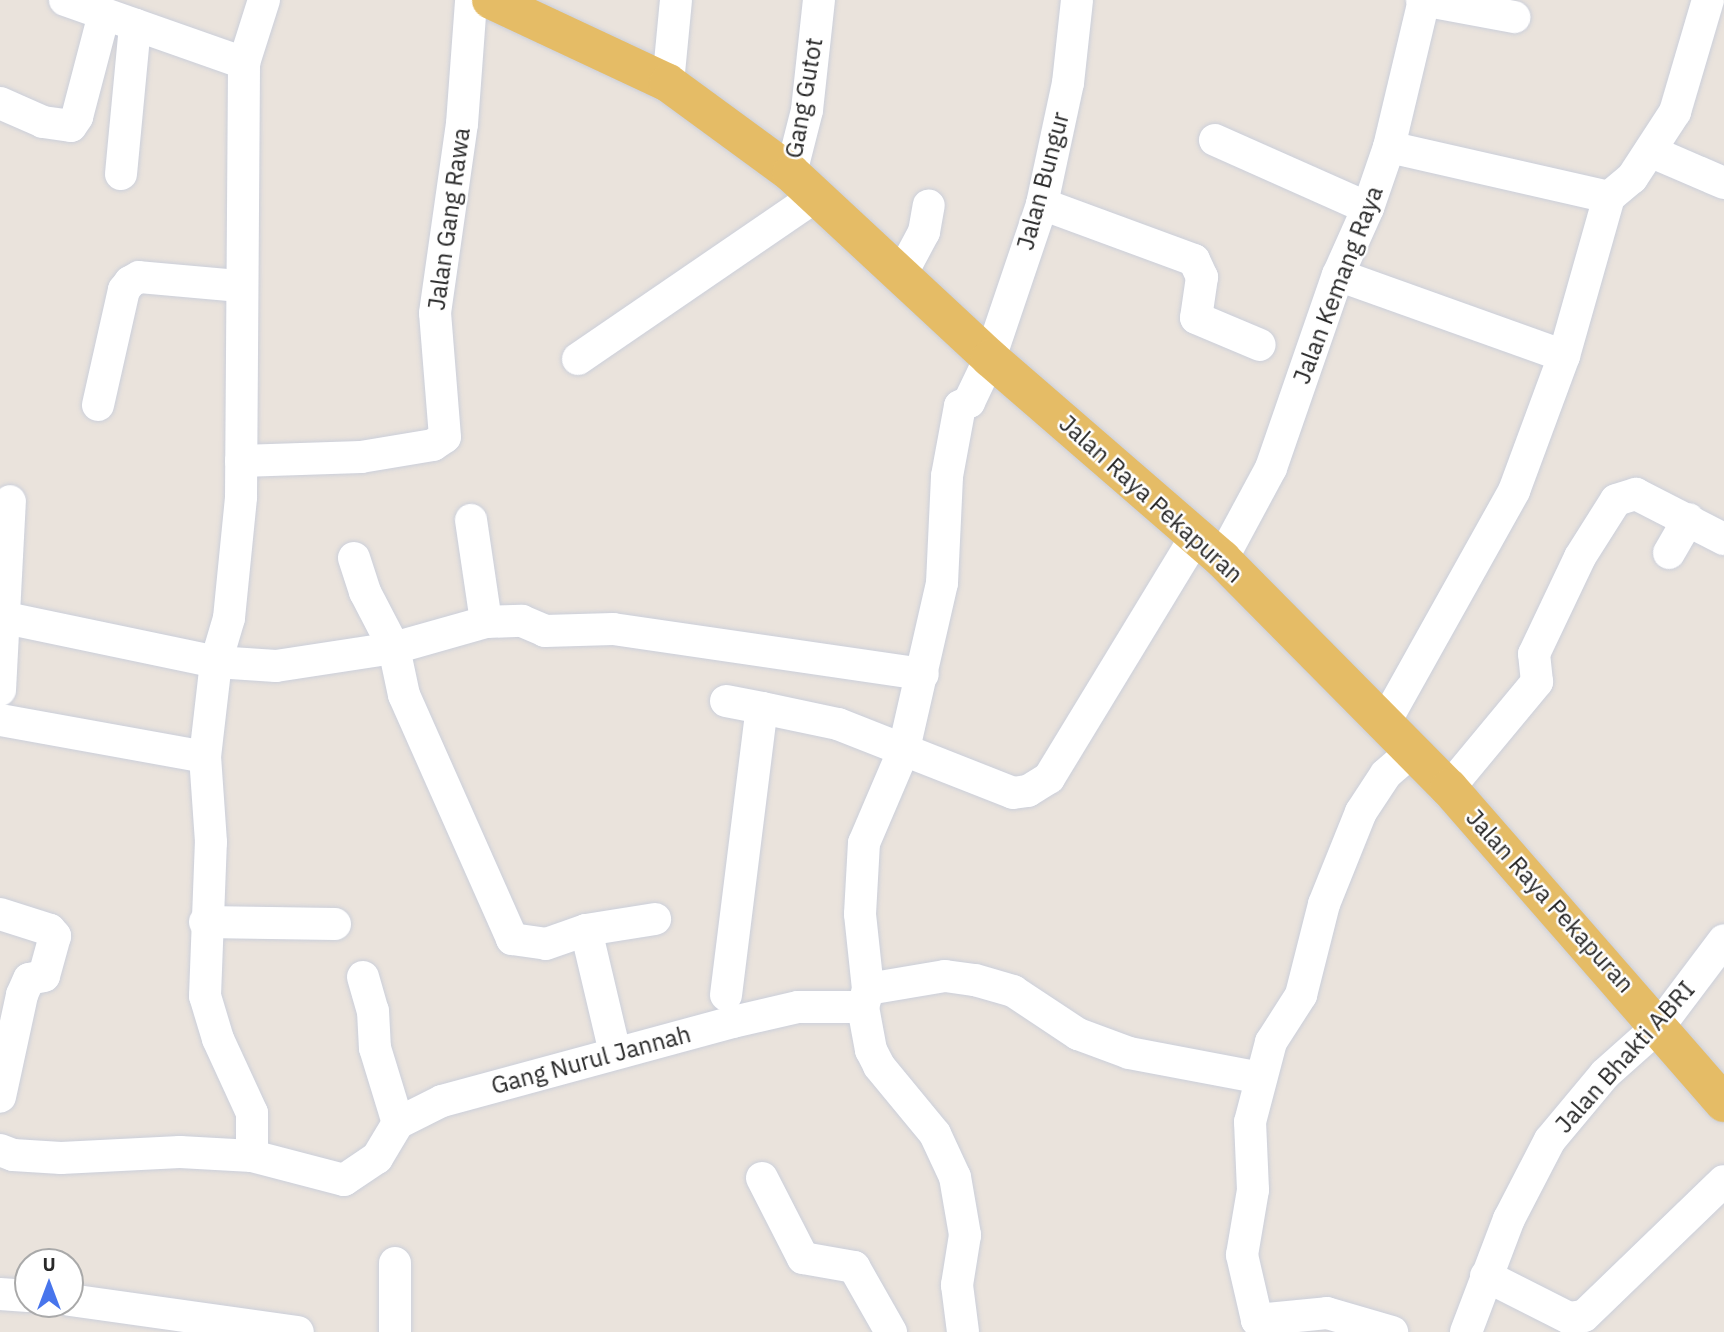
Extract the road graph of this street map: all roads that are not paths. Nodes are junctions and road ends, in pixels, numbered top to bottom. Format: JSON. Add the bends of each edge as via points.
{"nodes":[{"id":1,"x":65,"y":0,"type":"edge"},
{"id":2,"x":264,"y":0,"type":"edge"},
{"id":3,"x":471,"y":0,"type":"edge"},
{"id":4,"x":491,"y":0,"type":"edge"},
{"id":5,"x":676,"y":0,"type":"edge"},
{"id":6,"x":1077,"y":0,"type":"edge"},
{"id":7,"x":1423,"y":0,"type":"edge"},
{"id":8,"x":1708,"y":0,"type":"edge"},
{"id":9,"x":818,"y":11,"type":"edge"},
{"id":10,"x":104,"y":14,"type":"junction"},
{"id":11,"x":1514,"y":17,"type":"dead end"},
{"id":12,"x":135,"y":25,"type":"junction"},
{"id":13,"x":1713,"y":37,"type":"edge"},
{"id":14,"x":244,"y":63,"type":"junction"},
{"id":15,"x":668,"y":83,"type":"junction"},
{"id":16,"x":0,"y":103,"type":"edge"},
{"id":17,"x":1215,"y":140,"type":"dead end"},
{"id":18,"x":1389,"y":147,"type":"junction"},
{"id":19,"x":1651,"y":152,"type":"junction"},
{"id":20,"x":121,"y":174,"type":"dead end"},
{"id":21,"x":1724,"y":183,"type":"edge"},
{"id":22,"x":803,"y":185,"type":"junction"},
{"id":23,"x":1609,"y":198,"type":"junction"},
{"id":24,"x":1042,"y":204,"type":"junction"},
{"id":25,"x":929,"y":205,"type":"dead end"},
{"id":26,"x":1368,"y":208,"type":"junction"},
{"id":27,"x":901,"y":275,"type":"junction"},
{"id":28,"x":1338,"y":275,"type":"junction"},
{"id":29,"x":239,"y":286,"type":"junction"},
{"id":30,"x":1260,"y":345,"type":"dead end"},
{"id":31,"x":1564,"y":356,"type":"junction"},
{"id":32,"x":990,"y":358,"type":"junction"},
{"id":33,"x":578,"y":359,"type":"dead end"},
{"id":34,"x":99,"y":405,"type":"dead end"},
{"id":35,"x":241,"y":461,"type":"junction"},
{"id":36,"x":10,"y":500,"type":"dead end"},
{"id":37,"x":1689,"y":519,"type":"junction"},
{"id":38,"x":471,"y":520,"type":"dead end"},
{"id":39,"x":1724,"y":539,"type":"edge"},
{"id":40,"x":1209,"y":548,"type":"junction"},
{"id":41,"x":1669,"y":553,"type":"dead end"},
{"id":42,"x":354,"y":558,"type":"dead end"},
{"id":43,"x":6,"y":618,"type":"junction"},
{"id":44,"x":486,"y":622,"type":"junction"},
{"id":45,"x":394,"y":648,"type":"junction"},
{"id":46,"x":216,"y":662,"type":"junction"},
{"id":47,"x":923,"y":674,"type":"junction"},
{"id":48,"x":0,"y":690,"type":"edge"},
{"id":49,"x":726,"y":701,"type":"dead end"},
{"id":50,"x":762,"y":708,"type":"junction"},
{"id":51,"x":0,"y":720,"type":"edge"},
{"id":52,"x":1385,"y":722,"type":"junction"},
{"id":53,"x":904,"y":749,"type":"junction"},
{"id":54,"x":1412,"y":751,"type":"junction"},
{"id":55,"x":205,"y":757,"type":"junction"},
{"id":56,"x":1449,"y":788,"type":"junction"},
{"id":57,"x":0,"y":914,"type":"edge"},
{"id":58,"x":655,"y":919,"type":"dead end"},
{"id":59,"x":205,"y":922,"type":"junction"},
{"id":60,"x":335,"y":924,"type":"dead end"},
{"id":61,"x":586,"y":930,"type":"junction"},
{"id":62,"x":1724,"y":940,"type":"edge"},
{"id":63,"x":363,"y":977,"type":"dead end"},
{"id":64,"x":726,"y":995,"type":"dead end"},
{"id":65,"x":865,"y":998,"type":"junction"},
{"id":66,"x":1660,"y":1025,"type":"junction"},
{"id":67,"x":7,"y":1035,"type":"edge"},
{"id":68,"x":615,"y":1053,"type":"junction"},
{"id":69,"x":1261,"y":1078,"type":"junction"},
{"id":70,"x":0,"y":1097,"type":"edge"},
{"id":71,"x":1724,"y":1103,"type":"edge"},
{"id":72,"x":398,"y":1123,"type":"junction"},
{"id":73,"x":0,"y":1150,"type":"edge"},
{"id":74,"x":251,"y":1156,"type":"junction"},
{"id":75,"x":762,"y":1178,"type":"dead end"},
{"id":76,"x":1724,"y":1181,"type":"edge"},
{"id":77,"x":395,"y":1264,"type":"dead end"},
{"id":78,"x":1486,"y":1276,"type":"junction"},
{"id":79,"x":84,"y":1302,"type":"edge"},
{"id":80,"x":1262,"y":1326,"type":"edge"},
{"id":81,"x":298,"y":1332,"type":"edge"},
{"id":82,"x":395,"y":1332,"type":"edge"},
{"id":83,"x":891,"y":1332,"type":"edge"},
{"id":84,"x":963,"y":1332,"type":"edge"},
{"id":85,"x":1392,"y":1332,"type":"edge"},
{"id":86,"x":1466,"y":1332,"type":"edge"}],
"edges":[{"from":1,"to":10,"type":"street"},
{"from":2,"to":14,"type":"street"},
{"from":3,"to":35,"type":"street","name":"Jalan Gang Rawa","via":[[462,124],[435,313],[445,437],[433,445],[362,457]]},
{"from":4,"to":15,"type":"main road","name":"Jalan Raya Pekapuran"},
{"from":5,"to":15,"type":"street"},
{"from":6,"to":24,"type":"street","name":"Jalan Bungur","via":[[1068,83]]},
{"from":7,"to":11,"type":"street"},
{"from":7,"to":18,"type":"street","name":"Jalan Kemang Raya"},
{"from":8,"to":13,"type":"street"},
{"from":9,"to":22,"type":"street","name":"Gang Gutot"},
{"from":10,"to":12,"type":"street"},
{"from":10,"to":16,"type":"street","via":[[71,126],[43,122]]},
{"from":12,"to":14,"type":"street"},
{"from":12,"to":20,"type":"street"},
{"from":13,"to":19,"type":"street"},
{"from":14,"to":29,"type":"street"},
{"from":15,"to":22,"type":"main road","name":"Jalan Raya Pekapuran"},
{"from":17,"to":26,"type":"street"},
{"from":18,"to":23,"type":"street"},
{"from":18,"to":26,"type":"street","name":"Jalan Kemang Raya"},
{"from":19,"to":21,"type":"street"},
{"from":19,"to":23,"type":"street"},
{"from":22,"to":27,"type":"main road","name":"Jalan Raya Pekapuran"},
{"from":22,"to":33,"type":"street"},
{"from":23,"to":31,"type":"street"},
{"from":24,"to":30,"type":"street","via":[[1194,260],[1202,276],[1196,318],[1205,326]]},
{"from":24,"to":32,"type":"street","name":"Jalan Bungur"},
{"from":25,"to":27,"type":"street","via":[[924,232]]},
{"from":26,"to":28,"type":"street","name":"Jalan Kemang Raya"},
{"from":27,"to":32,"type":"main road","name":"Jalan Raya Pekapuran"},
{"from":28,"to":31,"type":"street"},
{"from":28,"to":40,"type":"street","name":"Jalan Kemang Raya","via":[[1270,468]]},
{"from":29,"to":34,"type":"street","via":[[139,277],[130,282],[124,290]]},
{"from":29,"to":35,"type":"street"},
{"from":31,"to":52,"type":"street","via":[[1514,491]]},
{"from":32,"to":40,"type":"main road","name":"Jalan Raya Pekapuran"},
{"from":32,"to":47,"type":"street","name":"Jalan Bungur","via":[[970,402],[960,406],[947,477],[942,583]]},
{"from":35,"to":46,"type":"street","via":[[229,618]]},
{"from":36,"to":43,"type":"street"},
{"from":37,"to":39,"type":"street"},
{"from":37,"to":41,"type":"street"},
{"from":37,"to":56,"type":"street","via":[[1636,494],[1616,500],[1580,557],[1534,654],[1537,682]]},
{"from":38,"to":44,"type":"street"},
{"from":40,"to":52,"type":"main road","name":"Jalan Raya Pekapuran"},
{"from":40,"to":53,"type":"street","name":"Jalan Kemang Raya","via":[[1130,651],[1040,786],[1013,793]]},
{"from":42,"to":45,"type":"street","via":[[365,592]]},
{"from":43,"to":46,"type":"street"},
{"from":43,"to":48,"type":"street"},
{"from":44,"to":45,"type":"street"},
{"from":44,"to":47,"type":"street","via":[[522,621],[545,631],[613,629]]},
{"from":45,"to":46,"type":"street","via":[[276,666]]},
{"from":45,"to":61,"type":"street","via":[[404,695],[512,939],[546,944]]},
{"from":46,"to":55,"type":"street"},
{"from":47,"to":53,"type":"street"},
{"from":49,"to":50,"type":"street","name":"Jalan Kemang Raya"},
{"from":50,"to":53,"type":"street","name":"Jalan Kemang Raya","via":[[838,724]]},
{"from":50,"to":64,"type":"street"},
{"from":51,"to":55,"type":"street"},
{"from":52,"to":54,"type":"main road","name":"Jalan Raya Pekapuran"},
{"from":53,"to":65,"type":"street","via":[[864,843],[860,914]]},
{"from":54,"to":56,"type":"main road","name":"Jalan Raya Pekapuran"},
{"from":54,"to":69,"type":"street","via":[[1386,774],[1361,813],[1324,904],[1301,995],[1270,1042]]},
{"from":55,"to":59,"type":"street","via":[[211,842]]},
{"from":56,"to":66,"type":"main road","name":"Jalan Raya Pekapuran"},
{"from":57,"to":67,"type":"street","via":[[50,930],[54,936],[44,976],[27,981]]},
{"from":58,"to":61,"type":"street"},
{"from":59,"to":60,"type":"street"},
{"from":59,"to":74,"type":"street","via":[[205,996],[218,1039],[252,1113]]},
{"from":61,"to":68,"type":"street"},
{"from":62,"to":66,"type":"street","name":"Jalan Bhakti ABRI"},
{"from":63,"to":72,"type":"street","via":[[373,1011],[375,1048]]},
{"from":65,"to":68,"type":"street","name":"Gang Nurul Jannah","via":[[798,1007]]},
{"from":65,"to":69,"type":"street","name":"Gang Nurul Jannah","via":[[944,976],[975,980],[1013,991],[1078,1034],[1129,1053]]},
{"from":65,"to":84,"type":"street","via":[[871,1050],[879,1066],[935,1134],[955,1177],[965,1235],[957,1284]]},
{"from":66,"to":71,"type":"main road","name":"Jalan Raya Pekapuran"},
{"from":66,"to":78,"type":"street","name":"Jalan Bhakti ABRI","via":[[1605,1074],[1550,1140]]},
{"from":67,"to":70,"type":"street"},
{"from":68,"to":72,"type":"street","name":"Gang Nurul Jannah","via":[[442,1101]]},
{"from":69,"to":80,"type":"street","via":[[1250,1122],[1253,1190],[1242,1255]]},
{"from":72,"to":74,"type":"street","via":[[377,1158],[344,1180]]},
{"from":73,"to":74,"type":"street","via":[[61,1158],[180,1152]]},
{"from":75,"to":83,"type":"street","via":[[803,1258],[854,1267]]},
{"from":76,"to":78,"type":"street","via":[[1584,1316],[1569,1318]]},
{"from":77,"to":82,"type":"street"},
{"from":78,"to":86,"type":"street","name":"Jalan Bhakti ABRI"},
{"from":79,"to":81,"type":"street"},
{"from":80,"to":85,"type":"street","via":[[1327,1313]]}]}
